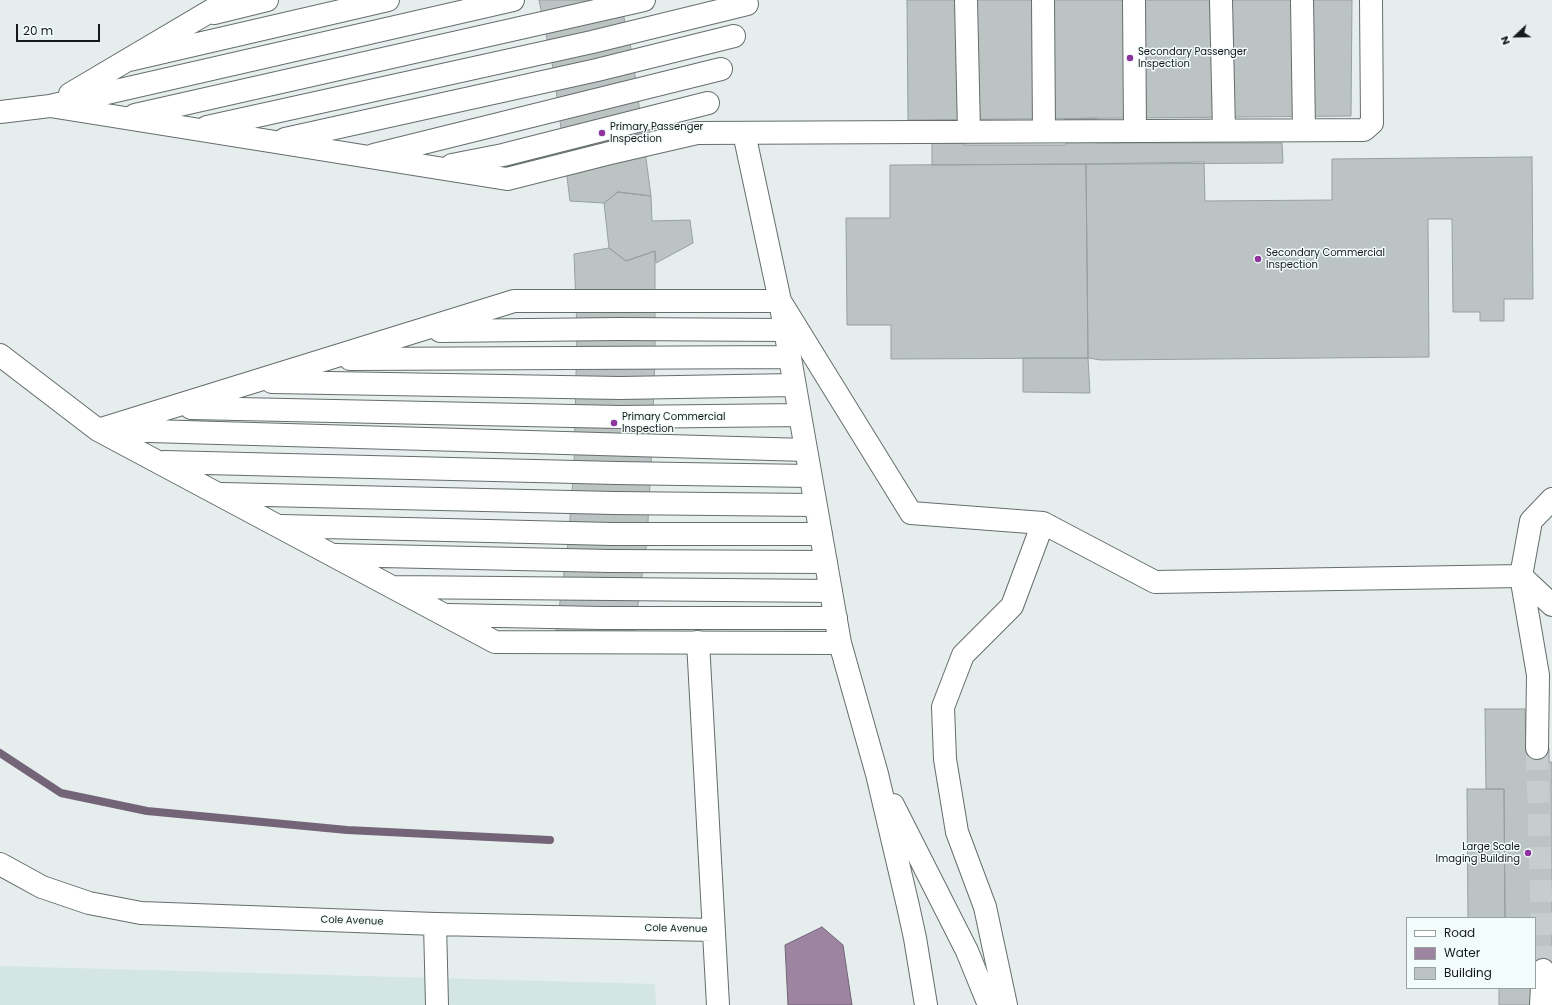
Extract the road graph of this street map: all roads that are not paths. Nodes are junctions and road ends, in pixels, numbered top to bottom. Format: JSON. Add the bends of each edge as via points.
{"nodes":[{"id":1,"x":229,"y":0,"type":"edge"},
{"id":2,"x":267,"y":0,"type":"edge"},
{"id":3,"x":388,"y":0,"type":"edge"},
{"id":4,"x":513,"y":0,"type":"edge"},
{"id":5,"x":644,"y":0,"type":"edge"},
{"id":6,"x":966,"y":0,"type":"edge"},
{"id":7,"x":1043,"y":0,"type":"edge"},
{"id":8,"x":1134,"y":0,"type":"edge"},
{"id":9,"x":1221,"y":0,"type":"edge"},
{"id":10,"x":1302,"y":0,"type":"edge"},
{"id":11,"x":1371,"y":0,"type":"edge"},
{"id":12,"x":747,"y":2,"type":"edge"},
{"id":13,"x":203,"y":15,"type":"junction"},
{"id":14,"x":734,"y":36,"type":"junction"},
{"id":15,"x":129,"y":60,"type":"junction"},
{"id":16,"x":721,"y":69,"type":"junction"},
{"id":17,"x":708,"y":103,"type":"junction"},
{"id":18,"x":50,"y":106,"type":"junction"},
{"id":19,"x":0,"y":112,"type":"edge"},
{"id":20,"x":124,"y":118,"type":"junction"},
{"id":21,"x":196,"y":129,"type":"junction"},
{"id":22,"x":1135,"y":130,"type":"junction"},
{"id":23,"x":1224,"y":130,"type":"junction"},
{"id":24,"x":1304,"y":130,"type":"junction"},
{"id":25,"x":1044,"y":131,"type":"junction"},
{"id":26,"x":969,"y":132,"type":"junction"},
{"id":27,"x":698,"y":133,"type":"junction"},
{"id":28,"x":744,"y":133,"type":"junction"},
{"id":29,"x":274,"y":142,"type":"junction"},
{"id":30,"x":365,"y":157,"type":"junction"},
{"id":31,"x":437,"y":168,"type":"junction"},
{"id":32,"x":780,"y":300,"type":"junction"},
{"id":33,"x":785,"y":330,"type":"junction"},
{"id":34,"x":416,"y":331,"type":"junction"},
{"id":35,"x":0,"y":355,"type":"edge"},
{"id":36,"x":789,"y":357,"type":"junction"},
{"id":37,"x":327,"y":359,"type":"junction"},
{"id":38,"x":253,"y":382,"type":"junction"},
{"id":39,"x":794,"y":385,"type":"junction"},
{"id":40,"x":172,"y":407,"type":"junction"},
{"id":41,"x":800,"y":415,"type":"junction"},
{"id":42,"x":98,"y":430,"type":"junction"},
{"id":43,"x":806,"y":450,"type":"junction"},
{"id":44,"x":158,"y":462,"type":"junction"},
{"id":45,"x":810,"y":476,"type":"junction"},
{"id":46,"x":217,"y":494,"type":"junction"},
{"id":47,"x":1552,"y":499,"type":"edge"},
{"id":48,"x":815,"y":504,"type":"junction"},
{"id":49,"x":1043,"y":523,"type":"junction"},
{"id":50,"x":277,"y":526,"type":"junction"},
{"id":51,"x":821,"y":534,"type":"junction"},
{"id":52,"x":333,"y":555,"type":"junction"},
{"id":53,"x":826,"y":562,"type":"junction"},
{"id":54,"x":1521,"y":576,"type":"junction"},
{"id":55,"x":391,"y":587,"type":"junction"},
{"id":56,"x":831,"y":592,"type":"junction"},
{"id":57,"x":1552,"y":605,"type":"edge"},
{"id":58,"x":445,"y":615,"type":"junction"},
{"id":59,"x":836,"y":618,"type":"junction"},
{"id":60,"x":698,"y":642,"type":"junction"},
{"id":61,"x":840,"y":643,"type":"junction"},
{"id":62,"x":1552,"y":655,"type":"edge"},
{"id":63,"x":1538,"y":675,"type":"junction"},
{"id":64,"x":1537,"y":748,"type":"tunnel mouth"},
{"id":65,"x":877,"y":774,"type":"junction"},
{"id":66,"x":0,"y":864,"type":"edge"},
{"id":67,"x":435,"y":924,"type":"junction"},
{"id":68,"x":713,"y":930,"type":"junction"},
{"id":69,"x":1542,"y":970,"type":"tunnel mouth"},
{"id":70,"x":436,"y":1005,"type":"edge"},
{"id":71,"x":718,"y":1005,"type":"edge"},
{"id":72,"x":926,"y":1005,"type":"edge"},
{"id":73,"x":989,"y":1005,"type":"edge"},
{"id":74,"x":1006,"y":1005,"type":"edge"},
{"id":75,"x":1541,"y":1005,"type":"edge"}],
"edges":[{"from":1,"to":13,"type":"main road"},
{"from":2,"to":13,"type":"main road"},
{"from":3,"to":15,"type":"main road"},
{"from":4,"to":18,"type":"main road"},
{"from":5,"to":20,"type":"main road"},
{"from":6,"to":26,"type":"main road"},
{"from":7,"to":25,"type":"main road"},
{"from":8,"to":22,"type":"main road"},
{"from":9,"to":23,"type":"main road"},
{"from":10,"to":24,"type":"main road"},
{"from":11,"to":24,"type":"main road","via":[[1372,123],[1364,130]]},
{"from":12,"to":14,"type":"main road"},
{"from":12,"to":21,"type":"main road","via":[[592,42]]},
{"from":13,"to":15,"type":"main road"},
{"from":14,"to":16,"type":"main road"},
{"from":14,"to":29,"type":"main road","via":[[597,70]]},
{"from":15,"to":18,"type":"main road"},
{"from":16,"to":17,"type":"main road"},
{"from":16,"to":30,"type":"main road"},
{"from":17,"to":27,"type":"main road"},
{"from":17,"to":31,"type":"main road","via":[[502,155]]},
{"from":18,"to":19,"type":"main road"},
{"from":18,"to":20,"type":"main road"},
{"from":20,"to":21,"type":"main road"},
{"from":21,"to":29,"type":"main road"},
{"from":22,"to":23,"type":"main road"},
{"from":22,"to":25,"type":"main road"},
{"from":23,"to":24,"type":"main road"},
{"from":25,"to":26,"type":"main road"},
{"from":26,"to":28,"type":"main road"},
{"from":27,"to":28,"type":"main road"},
{"from":27,"to":31,"type":"main road","via":[[507,179]]},
{"from":28,"to":32,"type":"main road"},
{"from":29,"to":30,"type":"main road"},
{"from":30,"to":31,"type":"main road"},
{"from":32,"to":33,"type":"main road"},
{"from":32,"to":34,"type":"main road","via":[[514,301]]},
{"from":32,"to":49,"type":"main road","via":[[911,513]]},
{"from":33,"to":34,"type":"main road"},
{"from":33,"to":36,"type":"main road"},
{"from":34,"to":37,"type":"main road"},
{"from":35,"to":42,"type":"main road"},
{"from":36,"to":37,"type":"main road"},
{"from":36,"to":39,"type":"main road"},
{"from":37,"to":38,"type":"main road"},
{"from":38,"to":39,"type":"main road","via":[[620,388]]},
{"from":38,"to":40,"type":"main road"},
{"from":39,"to":41,"type":"main road"},
{"from":40,"to":41,"type":"main road","via":[[620,417]]},
{"from":40,"to":42,"type":"main road"},
{"from":41,"to":43,"type":"main road"},
{"from":42,"to":43,"type":"main road"},
{"from":42,"to":44,"type":"main road"},
{"from":43,"to":45,"type":"main road"},
{"from":44,"to":45,"type":"main road"},
{"from":44,"to":46,"type":"main road"},
{"from":45,"to":48,"type":"main road"},
{"from":46,"to":48,"type":"main road","via":[[614,503]]},
{"from":46,"to":50,"type":"main road"},
{"from":47,"to":54,"type":"main road","via":[[1531,521]]},
{"from":48,"to":51,"type":"main road"},
{"from":49,"to":54,"type":"main road","via":[[1155,582]]},
{"from":49,"to":74,"type":"main road","via":[[1012,606],[964,655],[943,707],[945,759],[957,832],[985,906]]},
{"from":50,"to":51,"type":"main road","via":[[612,534]]},
{"from":50,"to":52,"type":"main road"},
{"from":51,"to":53,"type":"main road"},
{"from":52,"to":53,"type":"main road","via":[[601,561]]},
{"from":52,"to":55,"type":"main road"},
{"from":53,"to":56,"type":"main road"},
{"from":54,"to":57,"type":"main road"},
{"from":54,"to":63,"type":"main road"},
{"from":55,"to":56,"type":"main road"},
{"from":55,"to":58,"type":"main road"},
{"from":56,"to":59,"type":"main road"},
{"from":58,"to":59,"type":"main road"},
{"from":58,"to":60,"type":"main road","via":[[494,642]]},
{"from":59,"to":61,"type":"main road"},
{"from":60,"to":61,"type":"main road"},
{"from":60,"to":68,"type":"main road"},
{"from":61,"to":65,"type":"main road"},
{"from":62,"to":63,"type":"main road"},
{"from":63,"to":64,"type":"main road"},
{"from":65,"to":72,"type":"main road","via":[[914,932]]},
{"from":65,"to":73,"type":"main road","via":[[967,951]]},
{"from":66,"to":67,"type":"main road","name":"Cole Avenue","via":[[42,887],[89,903],[141,913]]},
{"from":67,"to":68,"type":"main road","name":"Cole Avenue"},
{"from":67,"to":70,"type":"main road"},
{"from":68,"to":71,"type":"main road"},
{"from":69,"to":75,"type":"main road"}]}
